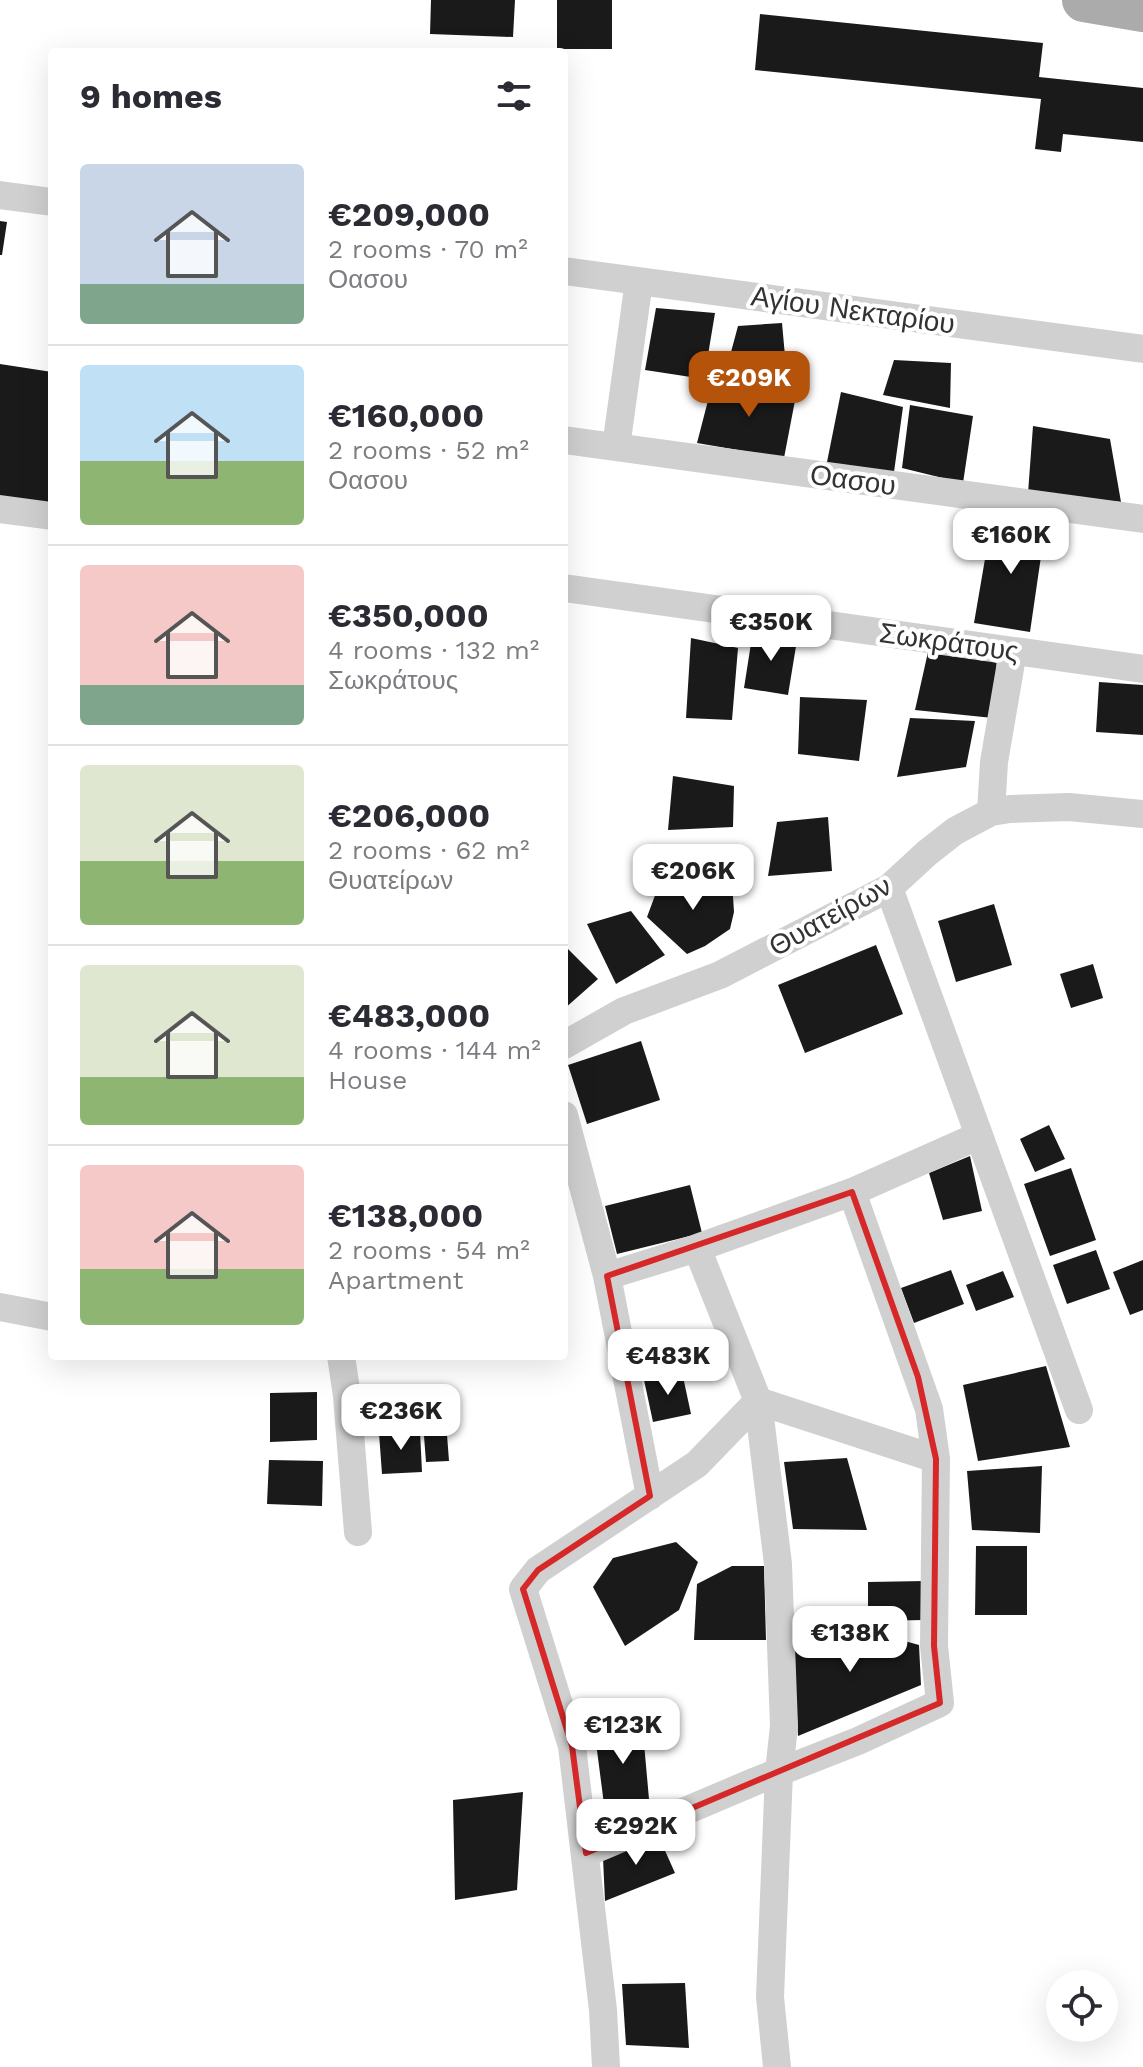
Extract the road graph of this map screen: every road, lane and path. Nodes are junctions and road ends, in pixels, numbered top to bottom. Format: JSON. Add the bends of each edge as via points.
{"nodes":[{"id":1,"x":1084,"y":0,"type":"edge"},
{"id":2,"x":1143,"y":10,"type":"edge"},
{"id":3,"x":0,"y":195,"type":"edge"},
{"id":4,"x":48,"y":201,"type":"edge"},
{"id":5,"x":568,"y":272,"type":"edge"},
{"id":6,"x":639,"y":281,"type":"junction"},
{"id":7,"x":1143,"y":349,"type":"edge"},
{"id":8,"x":568,"y":441,"type":"edge"},
{"id":9,"x":616,"y":447,"type":"junction"},
{"id":10,"x":0,"y":509,"type":"edge"},
{"id":11,"x":48,"y":515,"type":"edge"},
{"id":12,"x":1143,"y":519,"type":"edge"},
{"id":13,"x":568,"y":589,"type":"edge"},
{"id":14,"x":1013,"y":651,"type":"junction"},
{"id":15,"x":1143,"y":669,"type":"edge"},
{"id":16,"x":991,"y":812,"type":"junction"},
{"id":17,"x":1143,"y":814,"type":"edge"},
{"id":18,"x":889,"y":888,"type":"junction"},
{"id":19,"x":568,"y":1043,"type":"edge"},
{"id":20,"x":568,"y":1130,"type":"edge"},
{"id":21,"x":978,"y":1136,"type":"junction"},
{"id":22,"x":852,"y":1192,"type":"junction"},
{"id":23,"x":697,"y":1248,"type":"junction"},
{"id":24,"x":607,"y":1276,"type":"junction"},
{"id":25,"x":0,"y":1307,"type":"edge"},
{"id":26,"x":48,"y":1316,"type":"edge"},
{"id":27,"x":342,"y":1360,"type":"edge"},
{"id":28,"x":758,"y":1401,"type":"junction"},
{"id":29,"x":1079,"y":1410,"type":"dead end"},
{"id":30,"x":936,"y":1459,"type":"junction"},
{"id":31,"x":650,"y":1496,"type":"junction"},
{"id":32,"x":358,"y":1532,"type":"dead end"},
{"id":33,"x":779,"y":1772,"type":"junction"},
{"id":34,"x":586,"y":1853,"type":"junction"},
{"id":35,"x":606,"y":2067,"type":"edge"},
{"id":36,"x":777,"y":2067,"type":"edge"}],
"edges":[{"from":1,"to":2,"type":"main road"},
{"from":3,"to":4,"type":"street"},
{"from":5,"to":6,"type":"street","name":"Αγίου Νεκταρίου"},
{"from":6,"to":7,"type":"street","name":"Αγίου Νεκταρίου"},
{"from":6,"to":9,"type":"street"},
{"from":8,"to":9,"type":"street","name":"Οασου"},
{"from":9,"to":12,"type":"street","name":"Οασου"},
{"from":10,"to":11,"type":"street"},
{"from":13,"to":14,"type":"street","name":"Σωκράτους"},
{"from":14,"to":15,"type":"street","name":"Σωκράτους"},
{"from":14,"to":16,"type":"street"},
{"from":16,"to":17,"type":"street","name":"Θυατείρων","via":[[1069,807]]},
{"from":16,"to":18,"type":"street","name":"Θυατείρων","via":[[955,831]]},
{"from":18,"to":19,"type":"street","name":"Θυατείρων","via":[[720,975],[624,1011]]},
{"from":18,"to":21,"type":"street"},
{"from":20,"to":24,"type":"street"},
{"from":21,"to":22,"type":"street"},
{"from":21,"to":29,"type":"street"},
{"from":22,"to":23,"type":"street"},
{"from":22,"to":30,"type":"street","via":[[929,1409]]},
{"from":23,"to":24,"type":"street"},
{"from":23,"to":28,"type":"street"},
{"from":24,"to":31,"type":"street"},
{"from":25,"to":26,"type":"street"},
{"from":27,"to":32,"type":"street"},
{"from":28,"to":30,"type":"street"},
{"from":28,"to":31,"type":"street","via":[[697,1464]]},
{"from":28,"to":33,"type":"street","via":[[778,1564],[784,1726]]},
{"from":30,"to":33,"type":"street","via":[[934,1646],[940,1703]]},
{"from":31,"to":34,"type":"street","via":[[538,1570],[523,1589],[572,1746]]},
{"from":33,"to":34,"type":"street"},
{"from":33,"to":36,"type":"street","via":[[770,1997]]},
{"from":34,"to":35,"type":"street"}]}
